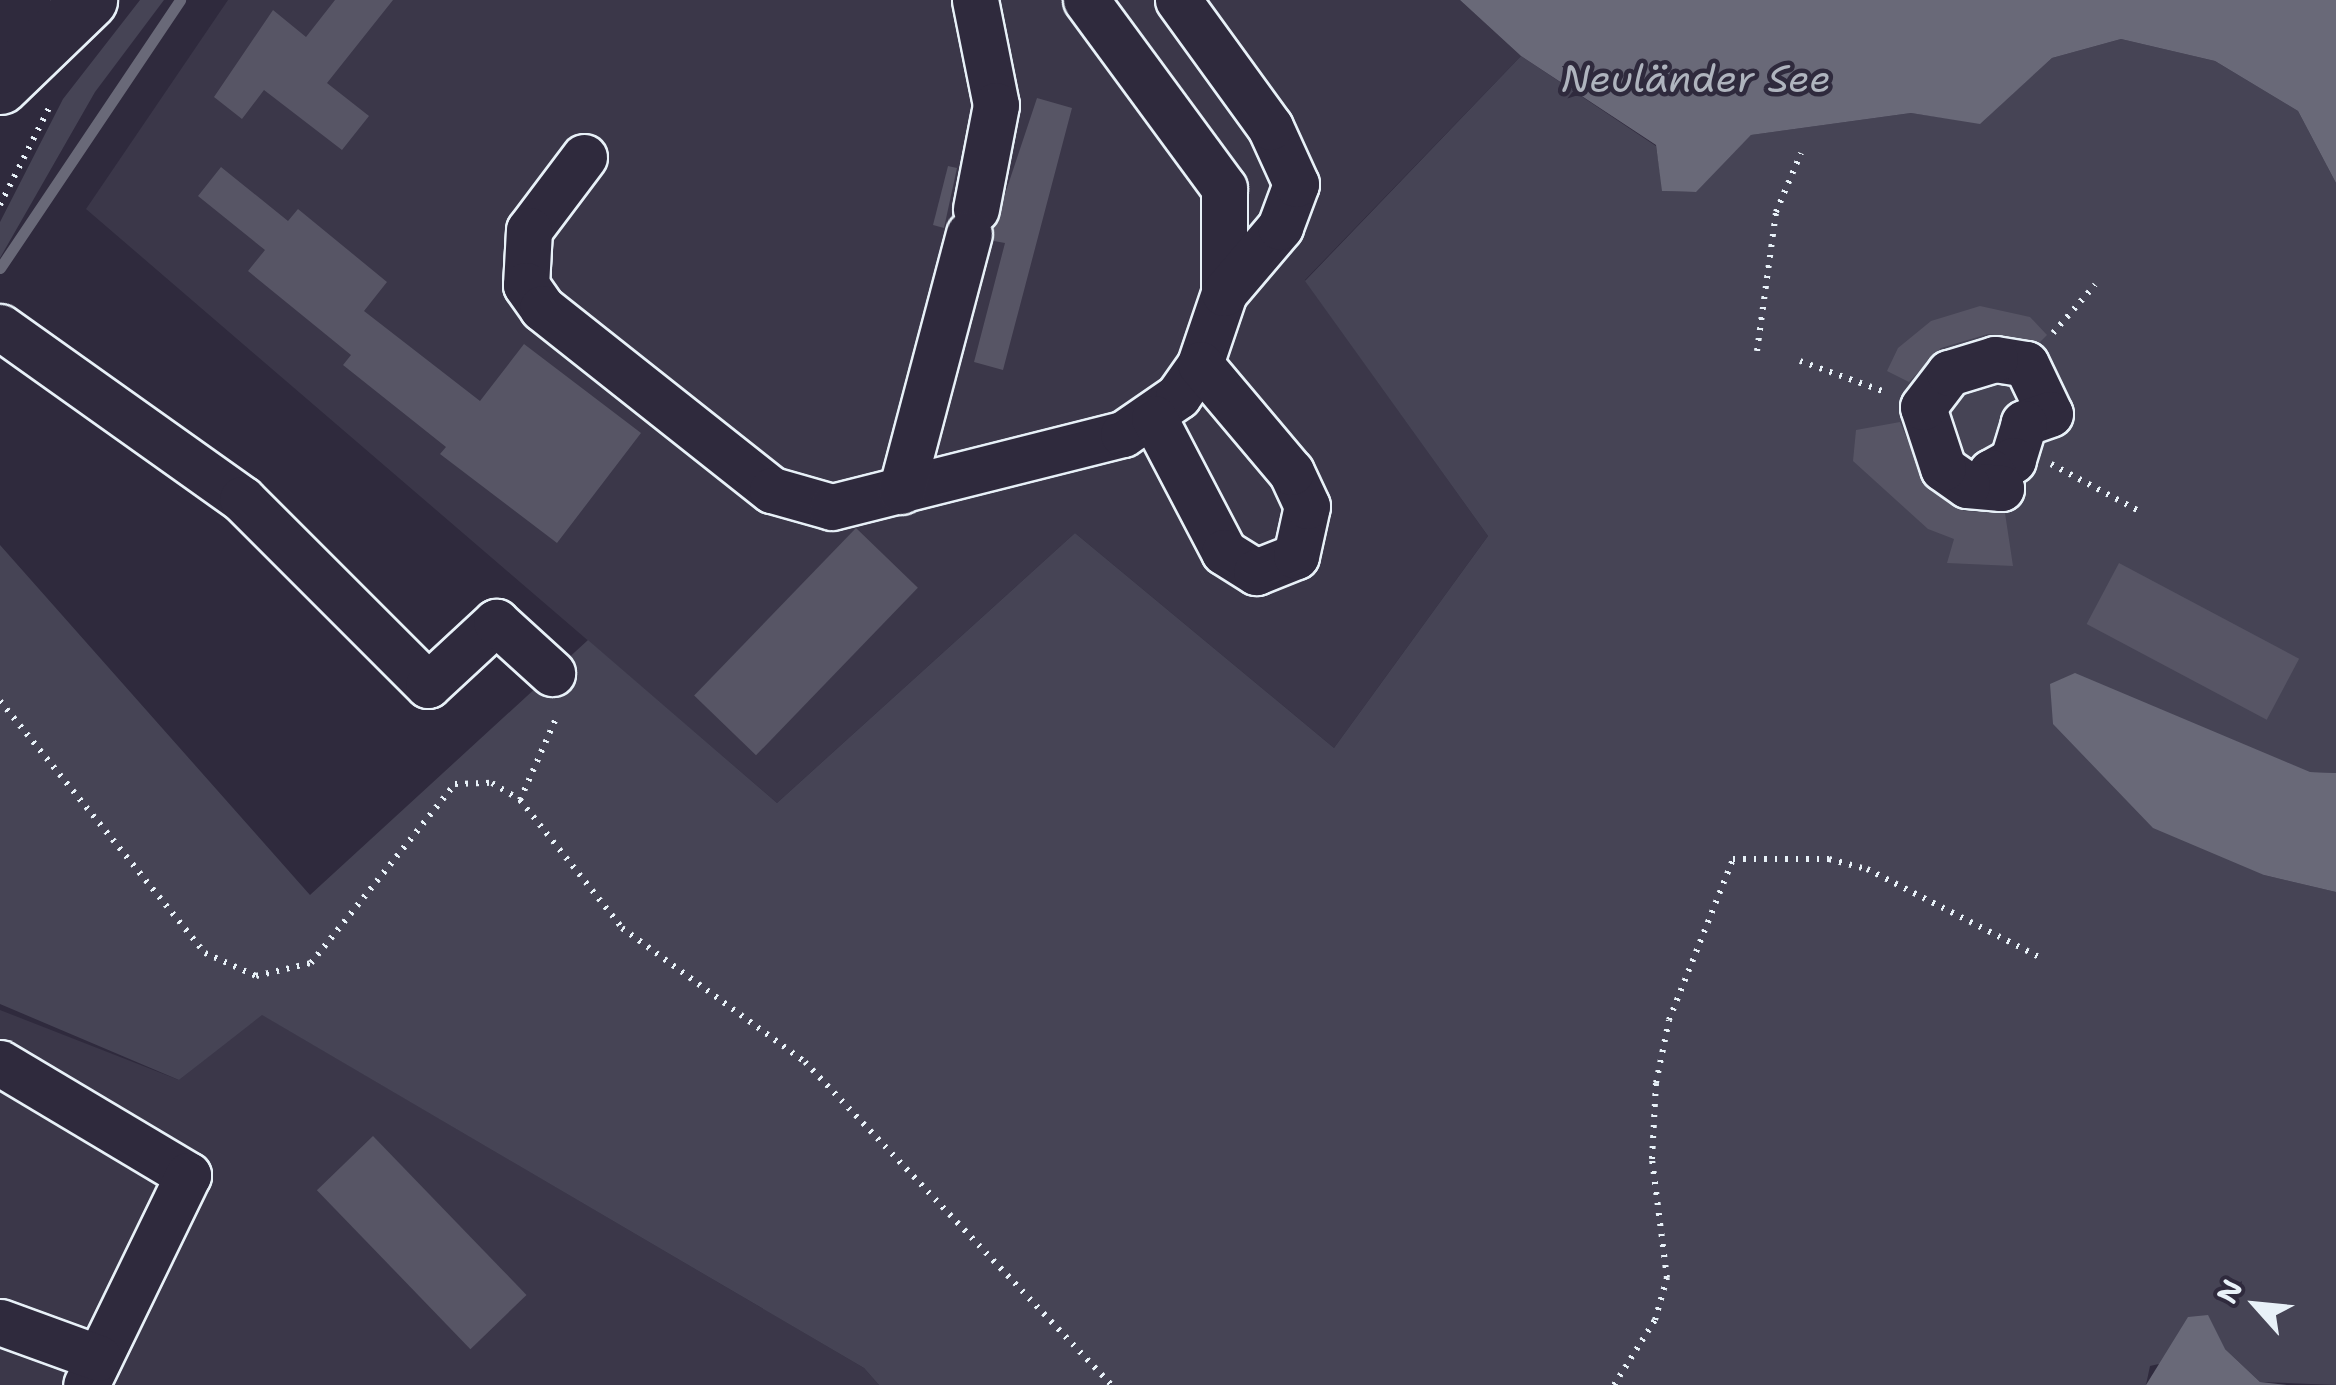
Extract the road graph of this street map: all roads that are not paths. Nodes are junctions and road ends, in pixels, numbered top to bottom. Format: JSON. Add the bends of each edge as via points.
{"nodes":[{"id":1,"x":22,"y":0,"type":"edge"},
{"id":2,"x":89,"y":0,"type":"edge"},
{"id":3,"x":975,"y":0,"type":"edge"},
{"id":4,"x":1086,"y":0,"type":"edge"},
{"id":5,"x":1178,"y":0,"type":"edge"},
{"id":6,"x":0,"y":33,"type":"edge"},
{"id":7,"x":0,"y":86,"type":"edge"},
{"id":8,"x":584,"y":157,"type":"dead end"},
{"id":9,"x":1224,"y":293,"type":"junction"},
{"id":10,"x":0,"y":327,"type":"edge"},
{"id":11,"x":1200,"y":364,"type":"junction"},
{"id":12,"x":1154,"y":418,"type":"junction"},
{"id":13,"x":901,"y":492,"type":"junction"},
{"id":14,"x":557,"y":689,"type":"road end"},
{"id":15,"x":0,"y":1063,"type":"edge"},
{"id":16,"x":0,"y":1322,"type":"edge"},
{"id":17,"x":93,"y":1372,"type":"edge"}],
"edges":[{"from":1,"to":6,"type":"main road"},
{"from":2,"to":7,"type":"main road"},
{"from":3,"to":13,"type":"lane","via":[[996,105],[973,221]]},
{"from":4,"to":9,"type":"lane","via":[[1207,159],[1230,208]]},
{"from":5,"to":9,"type":"lane","via":[[1270,126],[1296,184],[1280,228]]},
{"from":8,"to":13,"type":"lane","via":[[529,230],[522,258],[542,308],[772,490],[832,507]]},
{"from":9,"to":11,"type":"lane"},
{"from":10,"to":14,"type":"lane","via":[[242,499],[428,685],[496,622]]},
{"from":11,"to":12,"type":"lane"},
{"from":11,"to":12,"type":"lane","via":[[1292,472],[1307,506],[1296,556],[1256,572],[1224,552]]},
{"from":12,"to":13,"type":"lane"},
{"from":15,"to":17,"type":"lane","via":[[188,1175]]},
{"from":16,"to":17,"type":"lane"}]}
